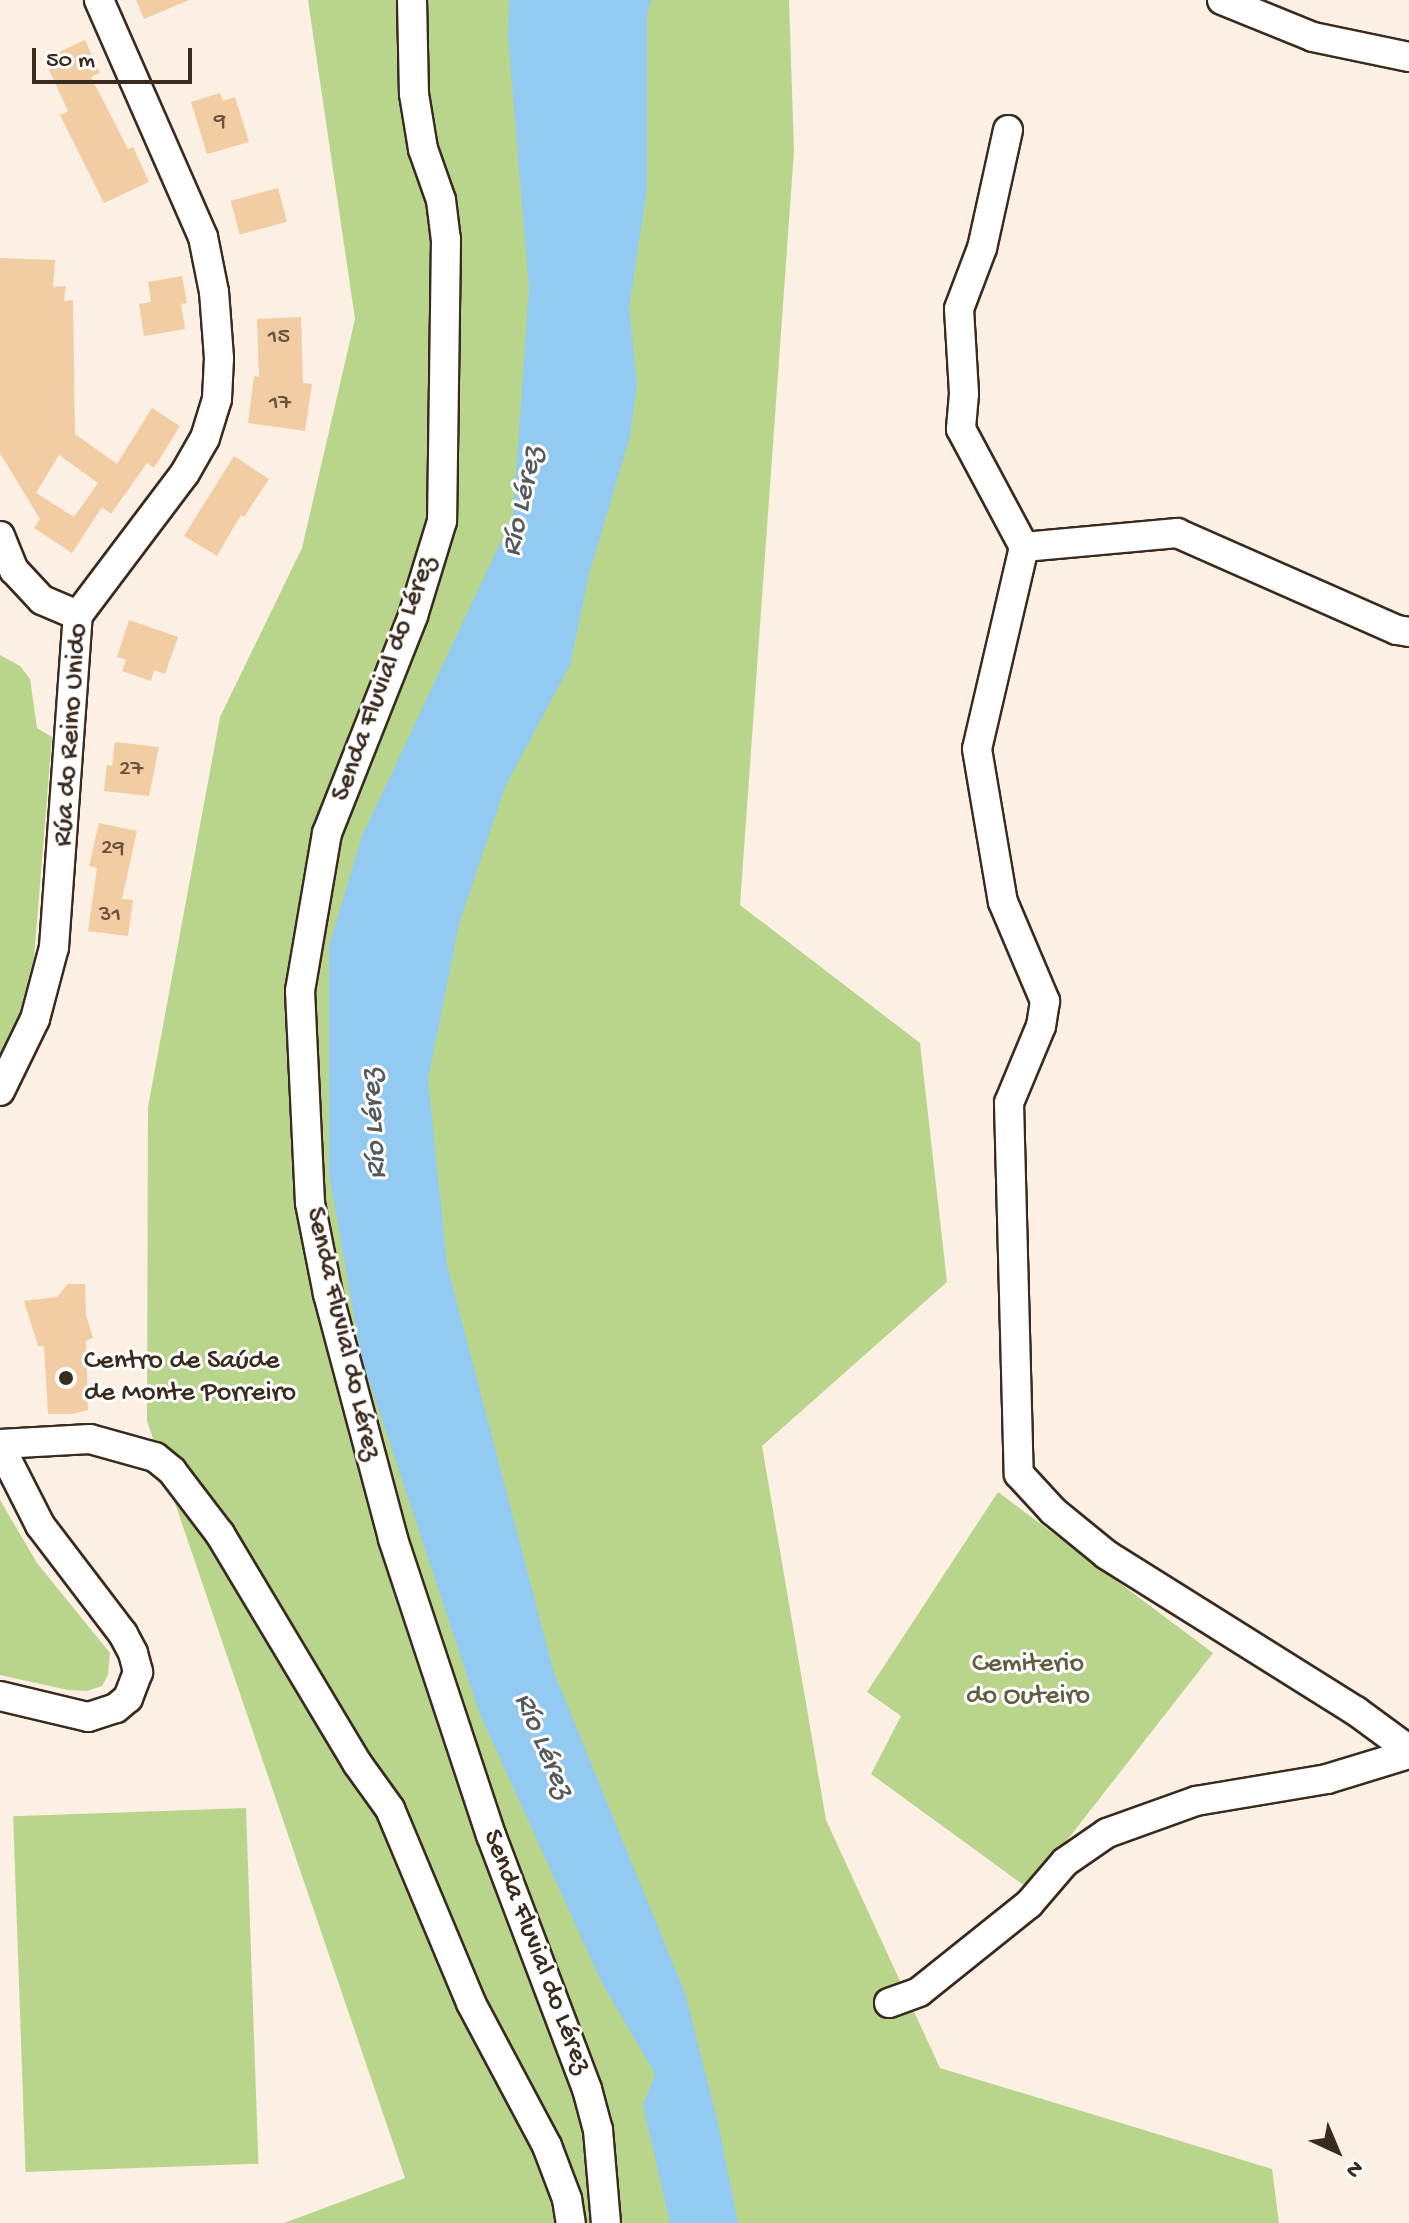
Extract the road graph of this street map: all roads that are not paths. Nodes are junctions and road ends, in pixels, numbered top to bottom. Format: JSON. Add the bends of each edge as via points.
{"nodes":[{"id":1,"x":99,"y":0,"type":"edge"},
{"id":2,"x":412,"y":0,"type":"edge"},
{"id":3,"x":1222,"y":0,"type":"edge"},
{"id":4,"x":1409,"y":57,"type":"edge"},
{"id":5,"x":1008,"y":130,"type":"dead end"},
{"id":6,"x":0,"y":536,"type":"edge"},
{"id":7,"x":1024,"y":547,"type":"junction"},
{"id":8,"x":78,"y":615,"type":"junction"},
{"id":9,"x":1409,"y":632,"type":"edge"},
{"id":10,"x":0,"y":1091,"type":"edge"},
{"id":11,"x":0,"y":1445,"type":"edge"},
{"id":12,"x":0,"y":1696,"type":"edge"},
{"id":13,"x":1409,"y":1752,"type":"edge"},
{"id":14,"x":889,"y":2003,"type":"dead end"},
{"id":15,"x":571,"y":2223,"type":"edge"},
{"id":16,"x":606,"y":2223,"type":"edge"}],
"edges":[{"from":1,"to":8,"type":"street","name":"Rúa do Reino Unido","via":[[203,237],[219,358],[217,399],[205,438],[185,473]]},
{"from":2,"to":16,"type":"street","name":"Senda Fluvial do Lérez","via":[[414,94],[446,239],[442,521],[413,616],[327,833],[300,991],[310,1203],[328,1294],[393,1539],[491,1835],[587,2089],[598,2130]]},
{"from":3,"to":4,"type":"street","via":[[1313,37]]},
{"from":5,"to":7,"type":"street","via":[[982,248],[959,309],[961,429]]},
{"from":6,"to":8,"type":"street","via":[[14,570],[42,600]]},
{"from":7,"to":9,"type":"street","via":[[1177,533]]},
{"from":7,"to":13,"type":"street","via":[[977,749],[1003,902],[1045,1001],[1041,1026],[1009,1103],[1019,1474],[1053,1511],[1107,1555],[1356,1711]]},
{"from":8,"to":10,"type":"street","name":"Rúa do Reino Unido","via":[[54,947],[35,1019]]},
{"from":11,"to":12,"type":"street","via":[[40,1525],[133,1653],[138,1672],[128,1698],[88,1717]]},
{"from":11,"to":15,"type":"street","via":[[90,1439],[155,1457],[220,1534],[390,1809],[471,2003],[547,2146]]},
{"from":13,"to":14,"type":"street","via":[[1327,1779],[1196,1801],[1107,1833],[1065,1862],[1029,1904],[943,1974],[919,1992]]}]}
